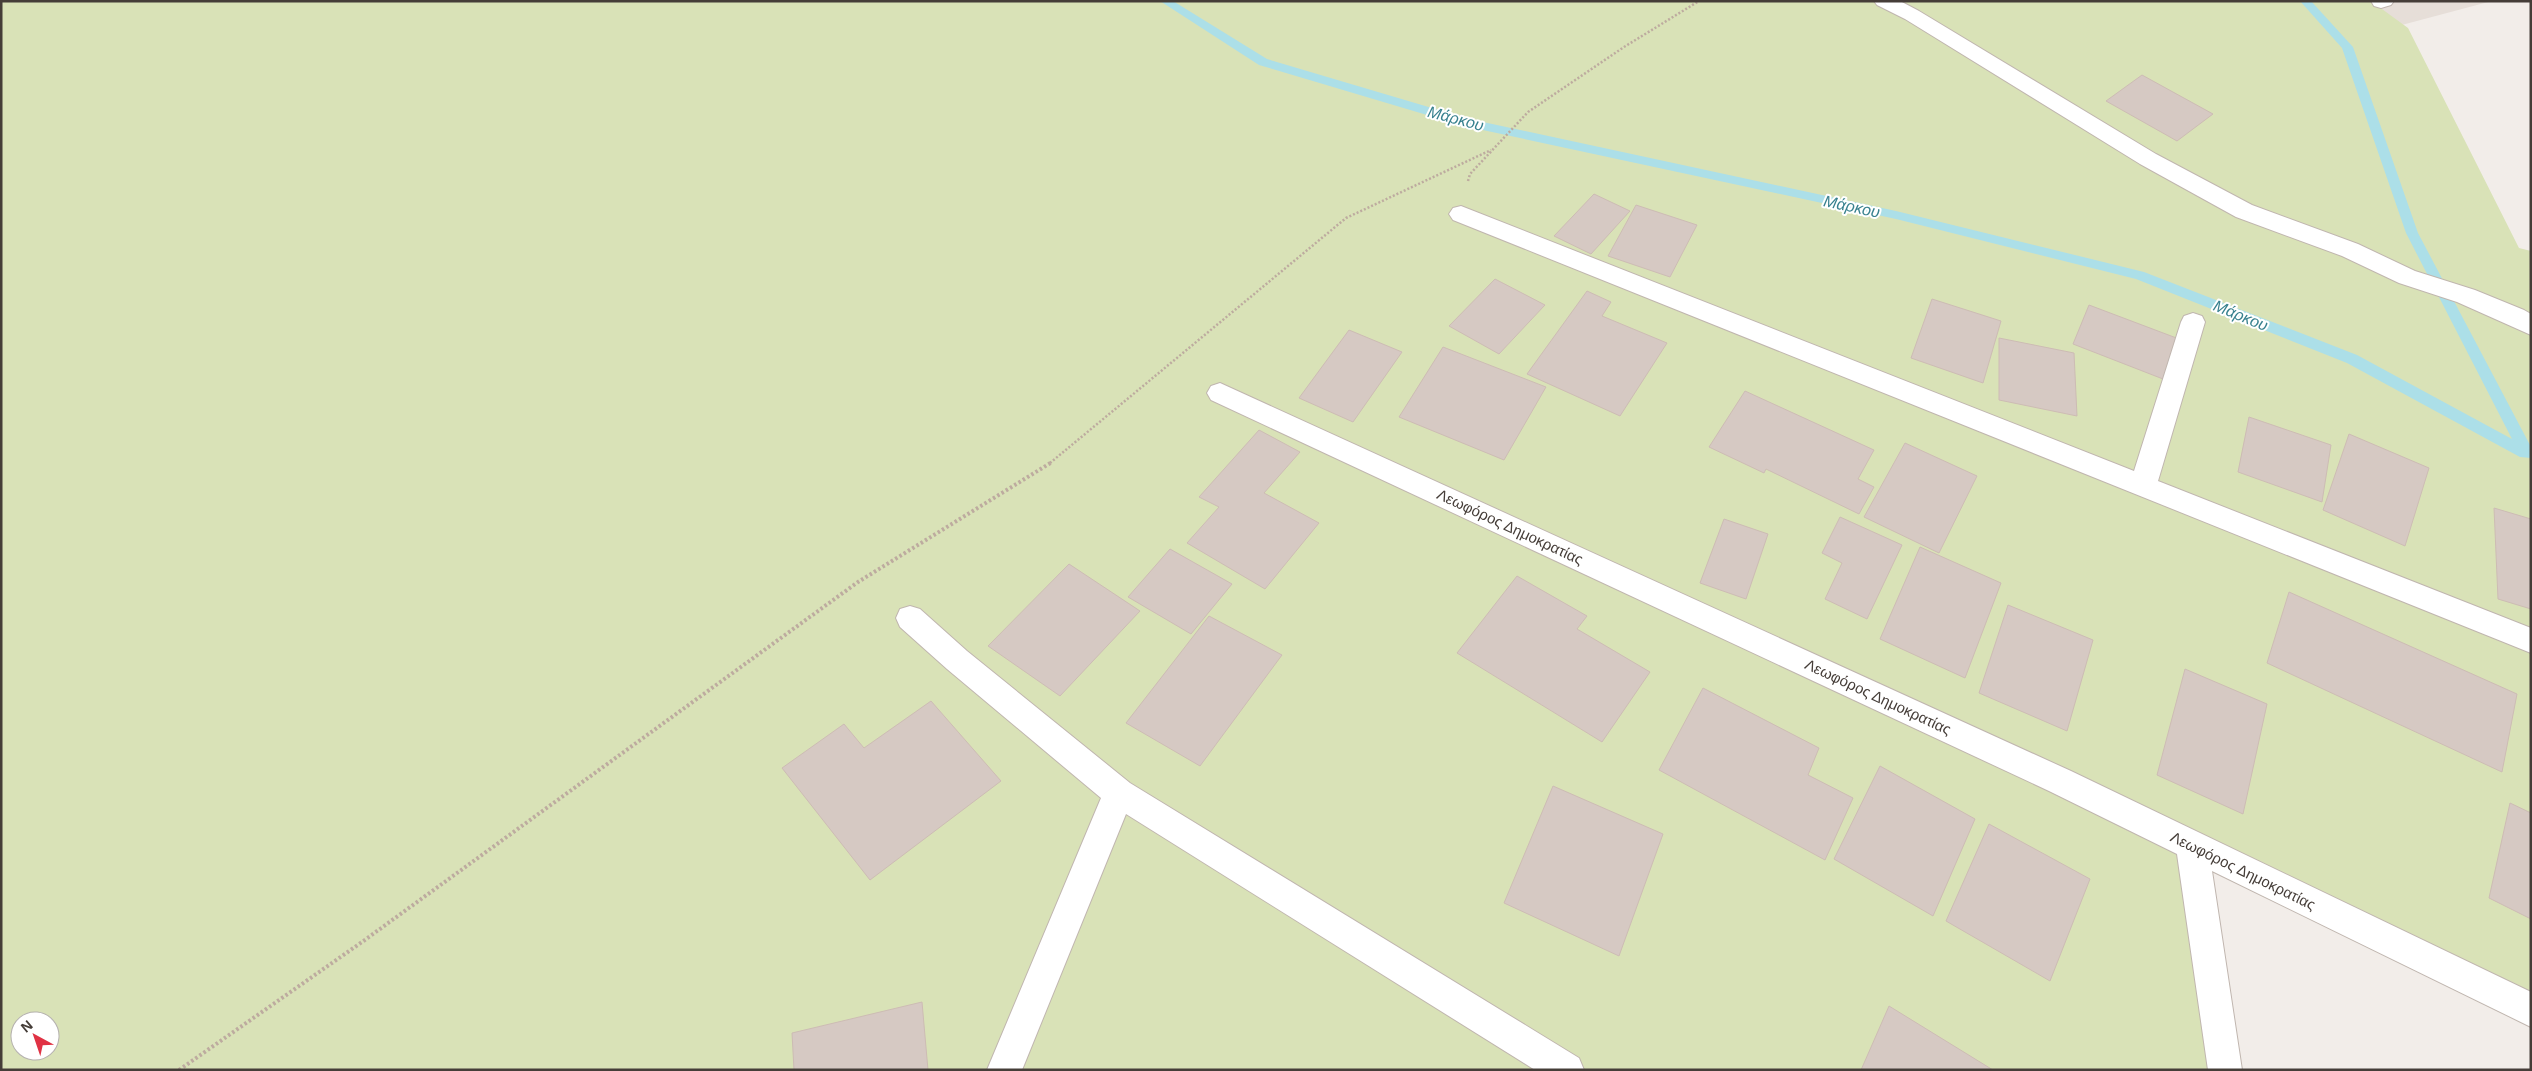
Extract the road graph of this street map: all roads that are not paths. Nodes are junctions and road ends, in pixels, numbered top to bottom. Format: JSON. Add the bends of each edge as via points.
{"nodes":[{"id":1,"x":1884,"y":1,"type":"edge"},
{"id":2,"x":1461,"y":214,"type":"road end"},
{"id":3,"x":2193,"y":322,"type":"dead end"},
{"id":4,"x":2531,"y":326,"type":"edge"},
{"id":5,"x":1220,"y":393,"type":"dead end"},
{"id":6,"x":2143,"y":487,"type":"junction"},
{"id":7,"x":910,"y":618,"type":"dead end"},
{"id":8,"x":2531,"y":640,"type":"edge"},
{"id":9,"x":1119,"y":793,"type":"junction"},
{"id":10,"x":2192,"y":847,"type":"junction"},
{"id":11,"x":2531,"y":1010,"type":"edge"},
{"id":12,"x":1004,"y":1070,"type":"edge"},
{"id":13,"x":1567,"y":1070,"type":"edge"},
{"id":14,"x":2225,"y":1070,"type":"edge"}],
"edges":[{"from":1,"to":4,"type":"street","via":[[1936,29],[2148,158],[2244,211],[2515,316]]},
{"from":2,"to":6,"type":"street"},
{"from":3,"to":6,"type":"street"},
{"from":5,"to":10,"type":"street","name":"Λεωφόρος Δημοκρατίας","via":[[2060,781]]},
{"from":6,"to":8,"type":"street"},
{"from":7,"to":9,"type":"street"},
{"from":9,"to":12,"type":"street"},
{"from":9,"to":13,"type":"street"},
{"from":10,"to":11,"type":"street","name":"Λεωφόρος Δημοκρατίας"},
{"from":10,"to":14,"type":"street"}]}
